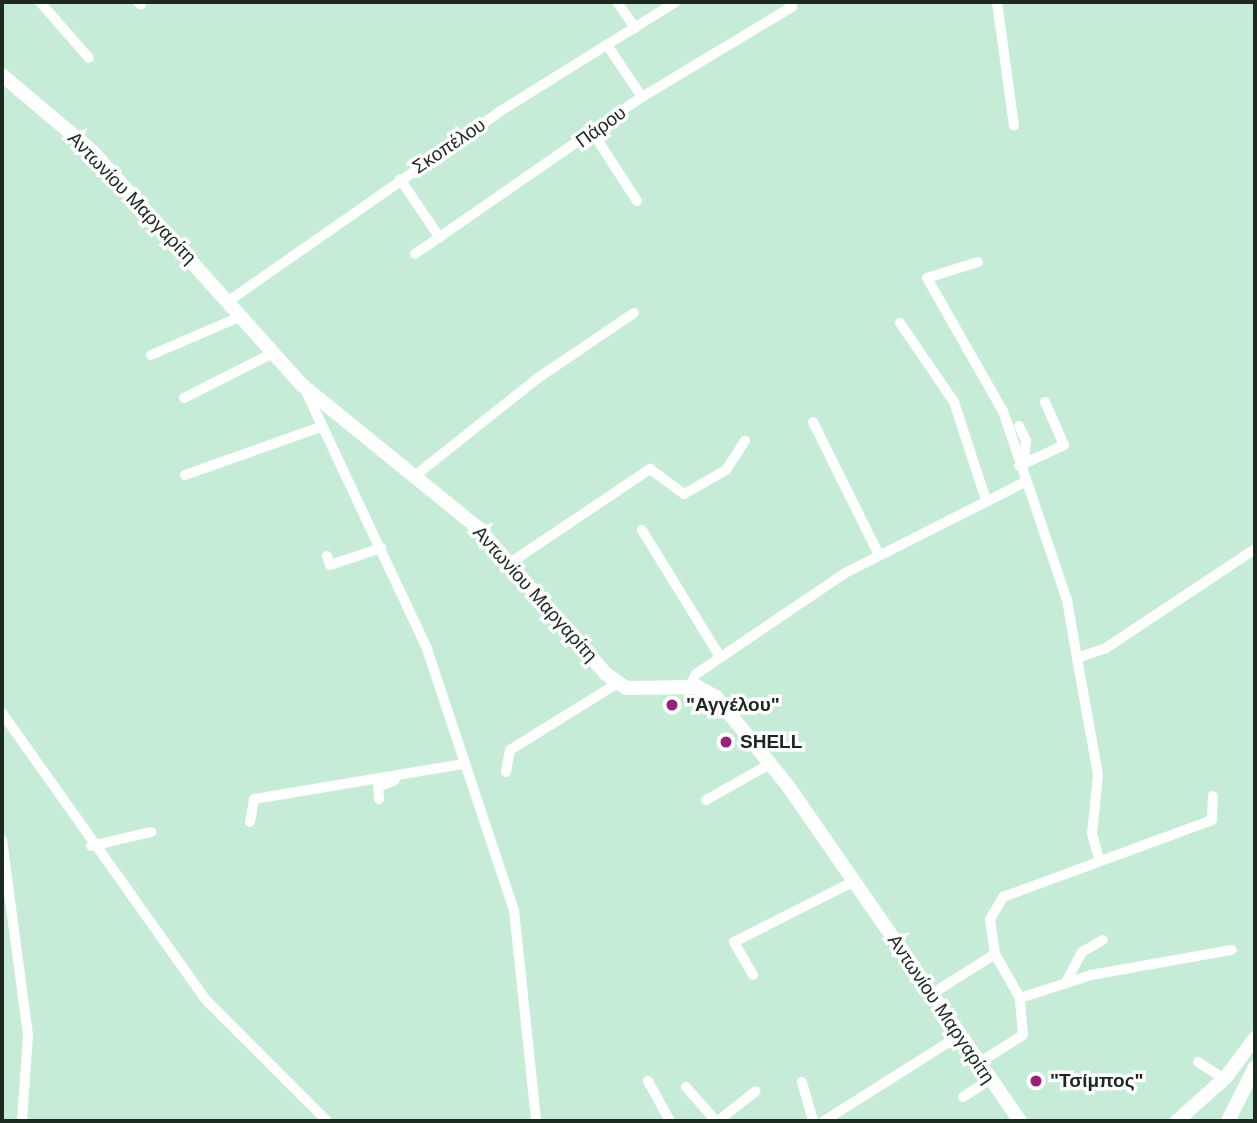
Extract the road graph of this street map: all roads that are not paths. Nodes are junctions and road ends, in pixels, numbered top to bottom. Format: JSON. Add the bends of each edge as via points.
{"nodes":[{"id":1,"x":40,"y":2,"type":"edge"},
{"id":2,"x":617,"y":2,"type":"edge"},
{"id":3,"x":676,"y":2,"type":"edge"},
{"id":4,"x":997,"y":2,"type":"edge"},
{"id":5,"x":790,"y":4,"type":"edge"},
{"id":6,"x":635,"y":28,"type":"junction"},
{"id":7,"x":607,"y":46,"type":"junction"},
{"id":8,"x":89,"y":58,"type":"dead end"},
{"id":9,"x":2,"y":75,"type":"edge"},
{"id":10,"x":642,"y":97,"type":"junction"},
{"id":11,"x":1014,"y":126,"type":"dead end"},
{"id":12,"x":593,"y":133,"type":"junction"},
{"id":13,"x":400,"y":179,"type":"junction"},
{"id":14,"x":637,"y":201,"type":"dead end"},
{"id":15,"x":440,"y":238,"type":"junction"},
{"id":16,"x":415,"y":254,"type":"dead end"},
{"id":17,"x":978,"y":262,"type":"dead end"},
{"id":18,"x":230,"y":300,"type":"junction"},
{"id":19,"x":634,"y":313,"type":"dead end"},
{"id":20,"x":242,"y":316,"type":"junction"},
{"id":21,"x":900,"y":323,"type":"dead end"},
{"id":22,"x":273,"y":353,"type":"junction"},
{"id":23,"x":151,"y":355,"type":"dead end"},
{"id":24,"x":302,"y":385,"type":"junction"},
{"id":25,"x":184,"y":398,"type":"dead end"},
{"id":26,"x":1045,"y":402,"type":"dead end"},
{"id":27,"x":814,"y":422,"type":"dead end"},
{"id":28,"x":1019,"y":426,"type":"dead end"},
{"id":29,"x":318,"y":428,"type":"junction"},
{"id":30,"x":745,"y":441,"type":"dead end"},
{"id":31,"x":1022,"y":465,"type":"junction"},
{"id":32,"x":186,"y":475,"type":"dead end"},
{"id":33,"x":416,"y":475,"type":"junction"},
{"id":34,"x":1023,"y":483,"type":"junction"},
{"id":35,"x":986,"y":500,"type":"junction"},
{"id":36,"x":642,"y":530,"type":"dead end"},
{"id":37,"x":381,"y":548,"type":"junction"},
{"id":38,"x":1255,"y":549,"type":"edge"},
{"id":39,"x":878,"y":554,"type":"junction"},
{"id":40,"x":327,"y":556,"type":"dead end"},
{"id":41,"x":510,"y":563,"type":"junction"},
{"id":42,"x":720,"y":657,"type":"junction"},
{"id":43,"x":1077,"y":659,"type":"junction"},
{"id":44,"x":618,"y":683,"type":"junction"},
{"id":45,"x":690,"y":686,"type":"junction"},
{"id":46,"x":2,"y":713,"type":"edge"},
{"id":47,"x":770,"y":764,"type":"junction"},
{"id":48,"x":465,"y":767,"type":"junction"},
{"id":49,"x":506,"y":772,"type":"dead end"},
{"id":50,"x":1213,"y":796,"type":"dead end"},
{"id":51,"x":379,"y":799,"type":"dead end"},
{"id":52,"x":706,"y":800,"type":"dead end"},
{"id":53,"x":250,"y":822,"type":"dead end"},
{"id":54,"x":151,"y":832,"type":"dead end"},
{"id":55,"x":2,"y":840,"type":"edge"},
{"id":56,"x":91,"y":846,"type":"junction"},
{"id":57,"x":1099,"y":858,"type":"junction"},
{"id":58,"x":5,"y":877,"type":"edge"},
{"id":59,"x":854,"y":881,"type":"junction"},
{"id":60,"x":1103,"y":940,"type":"dead end"},
{"id":61,"x":1232,"y":950,"type":"dead end"},
{"id":62,"x":995,"y":954,"type":"junction"},
{"id":63,"x":753,"y":975,"type":"dead end"},
{"id":64,"x":1066,"y":982,"type":"junction"},
{"id":65,"x":930,"y":995,"type":"junction"},
{"id":66,"x":1020,"y":998,"type":"junction"},
{"id":67,"x":957,"y":1037,"type":"junction"},
{"id":68,"x":1255,"y":1038,"type":"edge"},
{"id":69,"x":1198,"y":1062,"type":"dead end"},
{"id":70,"x":977,"y":1064,"type":"junction"},
{"id":71,"x":1255,"y":1068,"type":"edge"},
{"id":72,"x":1224,"y":1079,"type":"junction"},
{"id":73,"x":989,"y":1080,"type":"junction"},
{"id":74,"x":648,"y":1081,"type":"dead end"},
{"id":75,"x":802,"y":1083,"type":"dead end"},
{"id":76,"x":686,"y":1087,"type":"dead end"},
{"id":77,"x":755,"y":1091,"type":"dead end"},
{"id":78,"x":963,"y":1097,"type":"dead end"},
{"id":79,"x":22,"y":1121,"type":"edge"},
{"id":80,"x":327,"y":1121,"type":"edge"},
{"id":81,"x":536,"y":1121,"type":"edge"},
{"id":82,"x":670,"y":1121,"type":"edge"},
{"id":83,"x":717,"y":1121,"type":"edge"},
{"id":84,"x":813,"y":1121,"type":"edge"},
{"id":85,"x":824,"y":1121,"type":"edge"},
{"id":86,"x":1020,"y":1121,"type":"edge"},
{"id":87,"x":1177,"y":1121,"type":"edge"},
{"id":88,"x":1228,"y":1121,"type":"edge"}],
"edges":[{"from":1,"to":8,"type":"street"},
{"from":2,"to":6,"type":"street"},
{"from":3,"to":6,"type":"street","name":"Σκοπέλου"},
{"from":4,"to":11,"type":"street"},
{"from":5,"to":10,"type":"street","name":"Πάρου"},
{"from":6,"to":7,"type":"street","name":"Σκοπέλου"},
{"from":7,"to":10,"type":"street"},
{"from":7,"to":13,"type":"street","name":"Σκοπέλου"},
{"from":9,"to":18,"type":"street","name":"Αντωνίου Μαργαρίτη","via":[[92,151]]},
{"from":10,"to":12,"type":"street","name":"Πάρου"},
{"from":12,"to":14,"type":"street"},
{"from":12,"to":15,"type":"street","name":"Πάρου"},
{"from":13,"to":15,"type":"street"},
{"from":13,"to":18,"type":"street","name":"Σκοπέλου"},
{"from":15,"to":16,"type":"street","name":"Πάρου"},
{"from":17,"to":31,"type":"street","via":[[927,278],[990,382]]},
{"from":18,"to":20,"type":"street","name":"Αντωνίου Μαργαρίτη"},
{"from":19,"to":33,"type":"street","via":[[553,366]]},
{"from":20,"to":22,"type":"street","name":"Αντωνίου Μαργαρίτη"},
{"from":20,"to":23,"type":"street"},
{"from":21,"to":35,"type":"street","via":[[954,401]]},
{"from":22,"to":24,"type":"street","name":"Αντωνίου Μαργαρίτη"},
{"from":22,"to":25,"type":"street"},
{"from":24,"to":29,"type":"street"},
{"from":24,"to":33,"type":"street","name":"Αντωνίου Μαργαρίτη"},
{"from":26,"to":31,"type":"street","via":[[1064,445]]},
{"from":27,"to":39,"type":"street"},
{"from":28,"to":31,"type":"street","via":[[1026,441]]},
{"from":29,"to":32,"type":"street"},
{"from":29,"to":37,"type":"street"},
{"from":30,"to":41,"type":"street","via":[[726,470],[684,494],[650,469]]},
{"from":31,"to":34,"type":"street"},
{"from":33,"to":41,"type":"street","name":"Αντωνίου Μαργαρίτη"},
{"from":34,"to":35,"type":"street"},
{"from":34,"to":43,"type":"street","via":[[1064,588]]},
{"from":35,"to":39,"type":"street"},
{"from":36,"to":42,"type":"street"},
{"from":37,"to":40,"type":"street","via":[[330,565]]},
{"from":37,"to":48,"type":"street","via":[[427,649]]},
{"from":38,"to":43,"type":"street","via":[[1106,648]]},
{"from":39,"to":42,"type":"street"},
{"from":41,"to":44,"type":"street","name":"Αντωνίου Μαργαρίτη"},
{"from":42,"to":45,"type":"street"},
{"from":43,"to":57,"type":"street","via":[[1098,775],[1092,834]]},
{"from":44,"to":45,"type":"street","via":[[638,689]]},
{"from":44,"to":49,"type":"street","via":[[510,750]]},
{"from":45,"to":47,"type":"street","name":"Αντωνίου Μαργαρίτη","via":[[716,697]]},
{"from":46,"to":56,"type":"street"},
{"from":47,"to":52,"type":"street"},
{"from":47,"to":59,"type":"street","name":"Αντωνίου Μαργαρίτη"},
{"from":48,"to":51,"type":"street","via":[[386,781],[378,786]]},
{"from":48,"to":53,"type":"street","via":[[254,799]]},
{"from":48,"to":81,"type":"street","via":[[519,928]]},
{"from":50,"to":57,"type":"street","via":[[1212,820]]},
{"from":54,"to":56,"type":"street"},
{"from":55,"to":58,"type":"street"},
{"from":56,"to":80,"type":"street","via":[[207,1001]]},
{"from":57,"to":62,"type":"street","via":[[1003,897],[990,919]]},
{"from":58,"to":79,"type":"street","via":[[28,1035]]},
{"from":59,"to":63,"type":"street","via":[[734,942]]},
{"from":59,"to":65,"type":"street","name":"Αντωνίου Μαργαρίτη"},
{"from":60,"to":64,"type":"street","via":[[1082,952]]},
{"from":61,"to":64,"type":"street"},
{"from":62,"to":65,"type":"street"},
{"from":62,"to":66,"type":"street"},
{"from":64,"to":66,"type":"street"},
{"from":65,"to":67,"type":"street","name":"Αντωνίου Μαργαρίτη"},
{"from":66,"to":70,"type":"street","via":[[1021,1039]]},
{"from":67,"to":70,"type":"street","name":"Αντωνίου Μαργαρίτη"},
{"from":67,"to":85,"type":"street"},
{"from":68,"to":72,"type":"street"},
{"from":69,"to":72,"type":"street"},
{"from":70,"to":73,"type":"street","name":"Αντωνίου Μαργαρίτη"},
{"from":71,"to":88,"type":"street"},
{"from":72,"to":87,"type":"street"},
{"from":73,"to":78,"type":"street"},
{"from":73,"to":86,"type":"street","name":"Αντωνίου Μαργαρίτη"},
{"from":74,"to":82,"type":"street"},
{"from":75,"to":84,"type":"street"},
{"from":76,"to":83,"type":"street"},
{"from":77,"to":83,"type":"street"}]}
